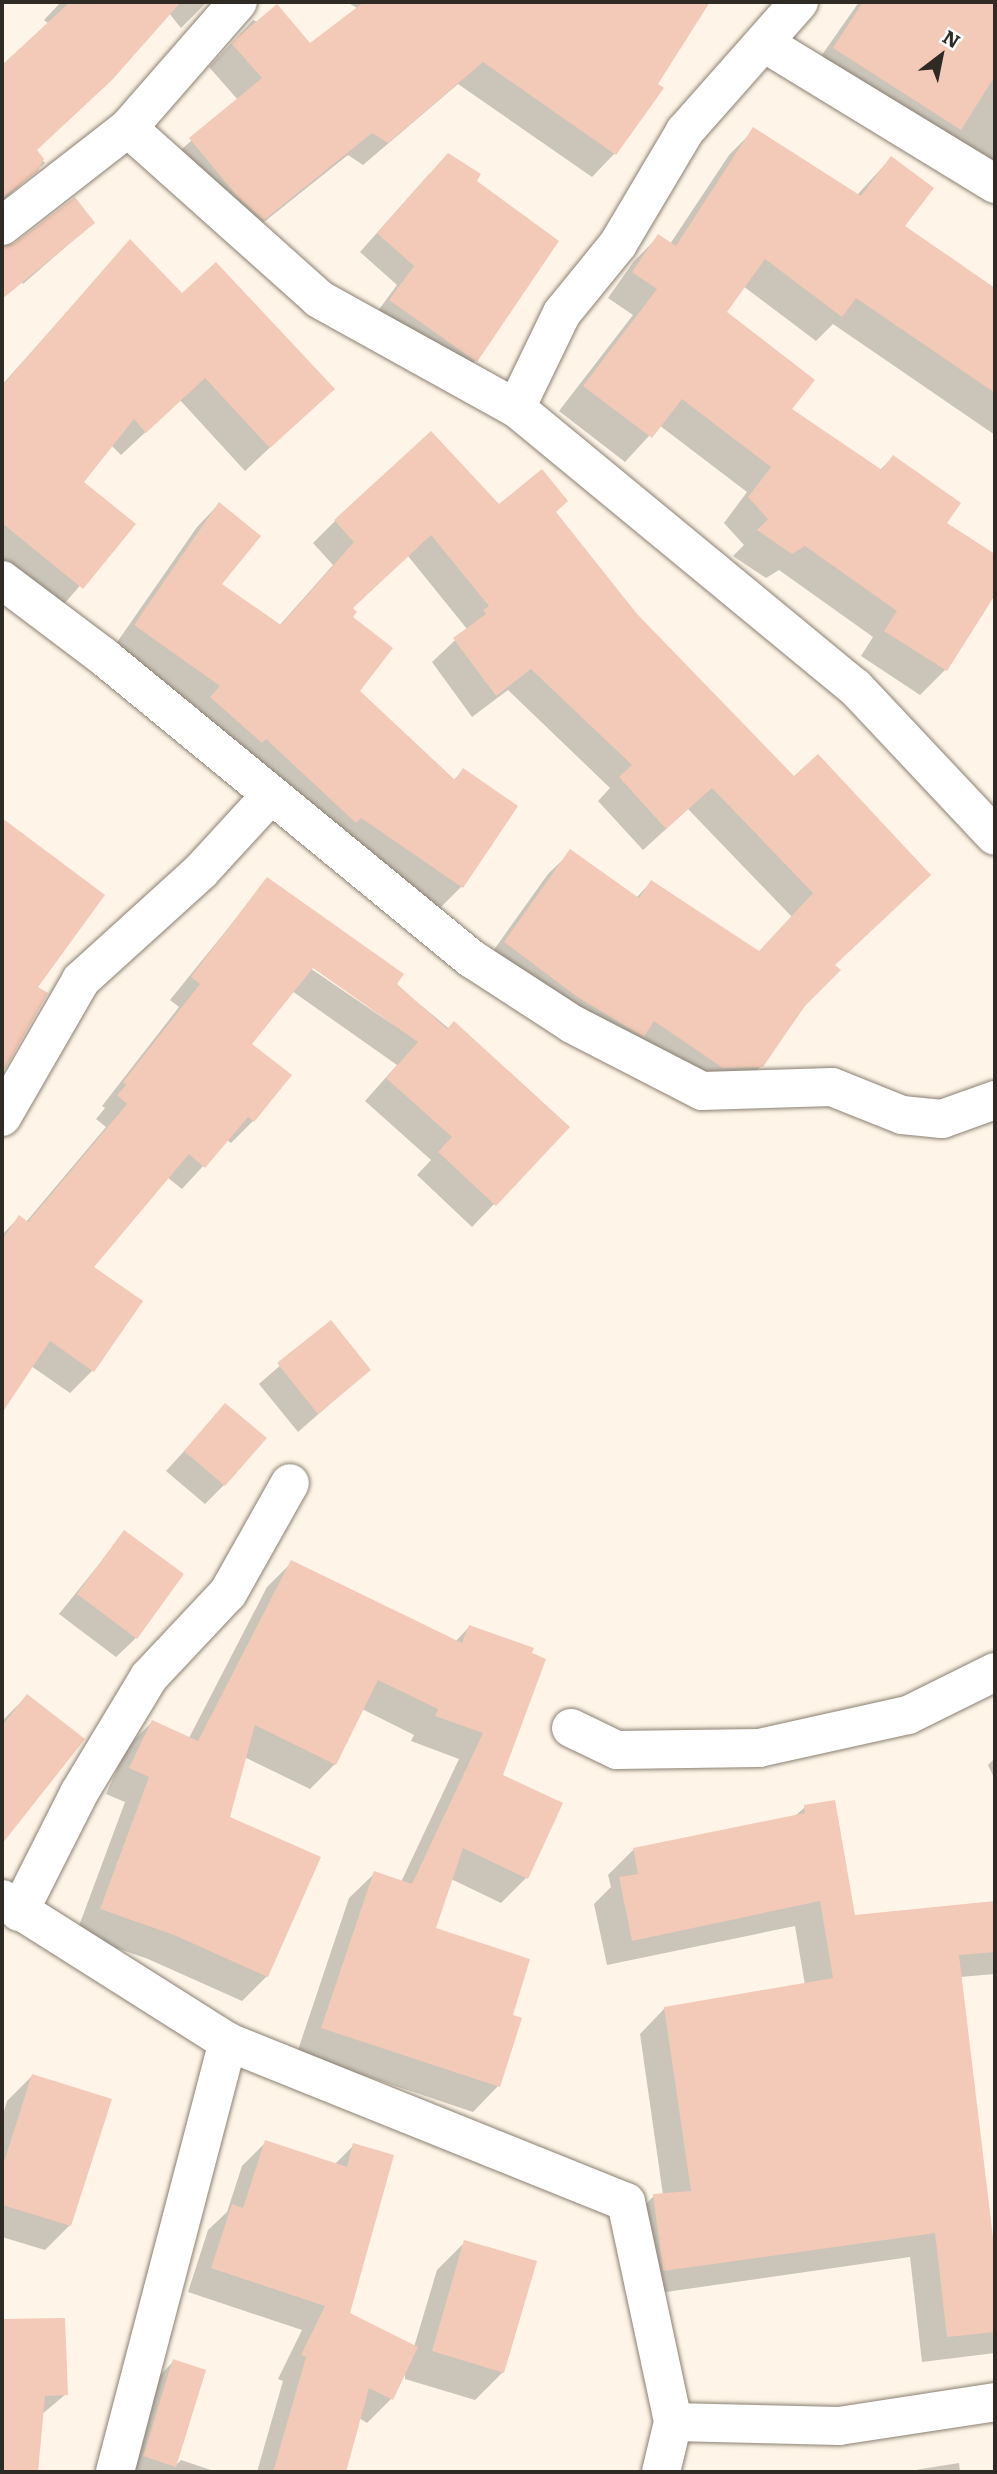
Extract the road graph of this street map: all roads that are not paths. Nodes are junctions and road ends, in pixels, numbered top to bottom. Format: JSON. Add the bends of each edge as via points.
{"nodes":[{"id":1,"x":238,"y":2,"type":"edge"},
{"id":2,"x":799,"y":2,"type":"edge"},
{"id":3,"x":764,"y":43,"type":"junction"},
{"id":4,"x":128,"y":128,"type":"junction"},
{"id":5,"x":995,"y":184,"type":"edge"},
{"id":6,"x":2,"y":226,"type":"edge"},
{"id":7,"x":516,"y":408,"type":"junction"},
{"id":8,"x":2,"y":580,"type":"edge"},
{"id":9,"x":271,"y":795,"type":"junction"},
{"id":10,"x":995,"y":836,"type":"edge"},
{"id":11,"x":995,"y":1100,"type":"edge"},
{"id":12,"x":2,"y":1117,"type":"edge"},
{"id":13,"x":289,"y":1483,"type":"dead end"},
{"id":14,"x":995,"y":1672,"type":"edge"},
{"id":15,"x":571,"y":1728,"type":"dead end"},
{"id":16,"x":10,"y":1906,"type":"edge"},
{"id":17,"x":228,"y":2042,"type":"junction"},
{"id":18,"x":995,"y":2402,"type":"edge"},
{"id":19,"x":673,"y":2422,"type":"junction"},
{"id":20,"x":115,"y":2472,"type":"edge"},
{"id":21,"x":661,"y":2472,"type":"edge"}],
"edges":[{"from":1,"to":4,"type":"street"},
{"from":2,"to":3,"type":"street"},
{"from":3,"to":5,"type":"street"},
{"from":3,"to":7,"type":"street","via":[[685,131],[618,244],[562,313]]},
{"from":4,"to":6,"type":"street"},
{"from":4,"to":7,"type":"street","via":[[319,299]]},
{"from":7,"to":10,"type":"street","via":[[855,687]]},
{"from":8,"to":9,"type":"street"},
{"from":9,"to":11,"type":"street","via":[[472,959],[572,1024],[702,1091],[832,1087],[902,1115],[942,1119]]},
{"from":9,"to":12,"type":"street","via":[[201,872],[81,980]]},
{"from":13,"to":16,"type":"street","via":[[228,1593],[149,1677]]},
{"from":14,"to":15,"type":"street","via":[[908,1714],[759,1748],[617,1750]]},
{"from":16,"to":17,"type":"street"},
{"from":17,"to":19,"type":"street","via":[[625,2202]]},
{"from":17,"to":20,"type":"street"},
{"from":18,"to":19,"type":"street","via":[[839,2426]]},
{"from":19,"to":21,"type":"street"}]}
